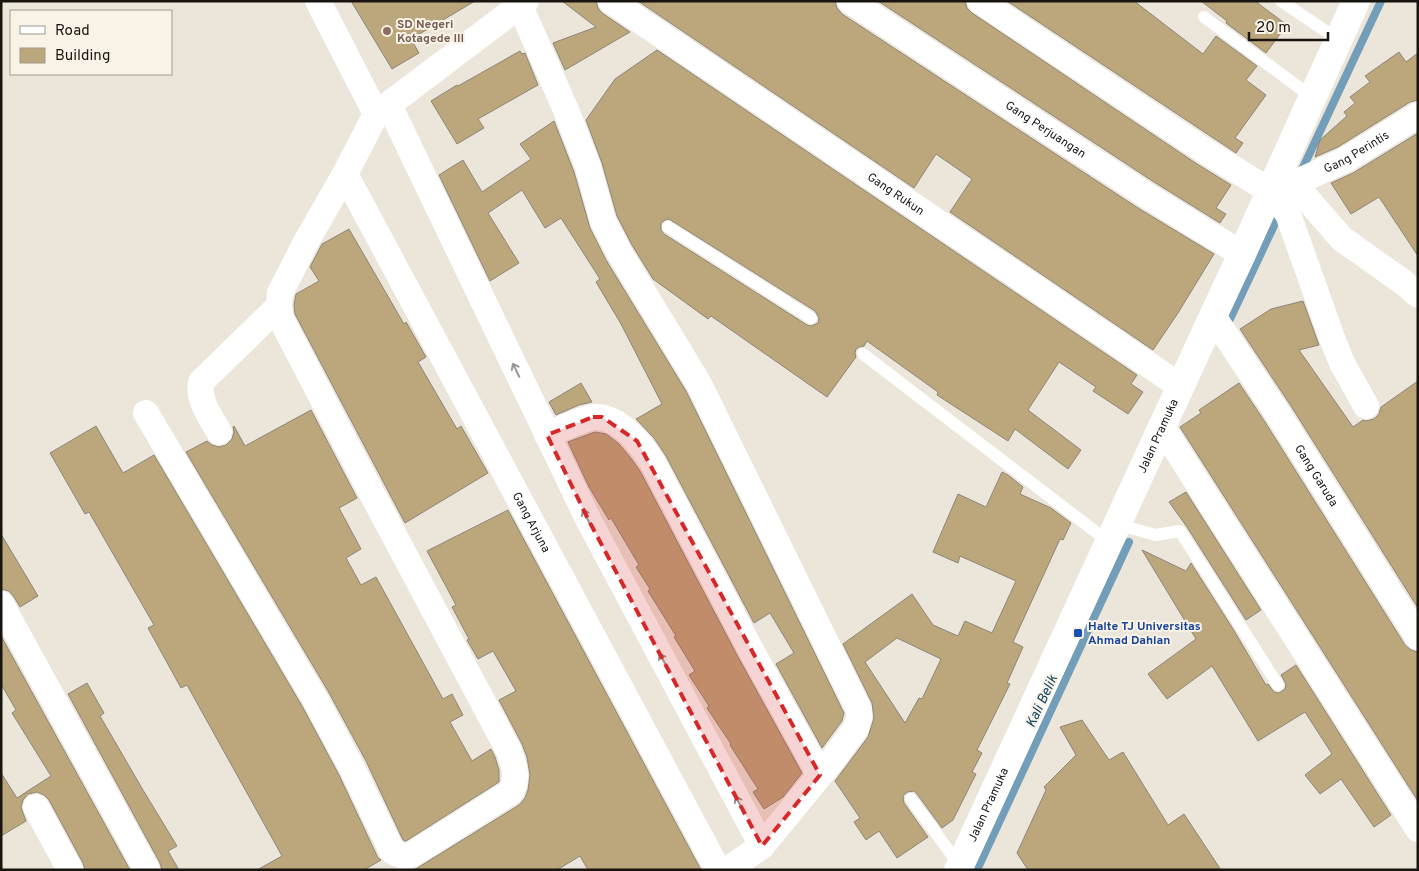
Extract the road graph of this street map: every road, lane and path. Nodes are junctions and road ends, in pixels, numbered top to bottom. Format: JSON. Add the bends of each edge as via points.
{"nodes":[{"id":1,"x":318,"y":1,"type":"edge"},
{"id":2,"x":611,"y":1,"type":"edge"},
{"id":3,"x":850,"y":1,"type":"edge"},
{"id":4,"x":980,"y":1,"type":"edge"},
{"id":5,"x":1281,"y":1,"type":"edge"},
{"id":6,"x":1356,"y":1,"type":"edge"},
{"id":7,"x":523,"y":3,"type":"edge"},
{"id":8,"x":1204,"y":16,"type":"dead end"},
{"id":9,"x":1339,"y":40,"type":"junction"},
{"id":10,"x":1313,"y":98,"type":"junction"},
{"id":11,"x":382,"y":109,"type":"junction"},
{"id":12,"x":1418,"y":114,"type":"edge"},
{"id":13,"x":345,"y":174,"type":"junction"},
{"id":14,"x":1287,"y":191,"type":"junction"},
{"id":15,"x":668,"y":227,"type":"dead end"},
{"id":16,"x":1242,"y":254,"type":"junction"},
{"id":17,"x":1418,"y":295,"type":"edge"},
{"id":18,"x":279,"y":306,"type":"junction"},
{"id":19,"x":1212,"y":316,"type":"junction"},
{"id":20,"x":811,"y":318,"type":"dead end"},
{"id":21,"x":862,"y":354,"type":"dead end"},
{"id":22,"x":1180,"y":386,"type":"junction"},
{"id":23,"x":1366,"y":406,"type":"dead end"},
{"id":24,"x":146,"y":413,"type":"dead end"},
{"id":25,"x":1162,"y":427,"type":"junction"},
{"id":26,"x":219,"y":432,"type":"dead end"},
{"id":27,"x":547,"y":434,"type":"junction"},
{"id":28,"x":1113,"y":533,"type":"junction"},
{"id":29,"x":1,"y":604,"type":"edge"},
{"id":30,"x":1418,"y":637,"type":"edge"},
{"id":31,"x":1278,"y":685,"type":"dead end"},
{"id":32,"x":820,"y":776,"type":"junction"},
{"id":33,"x":911,"y":799,"type":"dead end"},
{"id":34,"x":36,"y":807,"type":"dead end"},
{"id":35,"x":1418,"y":829,"type":"edge"},
{"id":36,"x":762,"y":846,"type":"junction"},
{"id":37,"x":959,"y":868,"type":"edge"},
{"id":38,"x":70,"y":870,"type":"edge"},
{"id":39,"x":147,"y":870,"type":"edge"},
{"id":40,"x":718,"y":870,"type":"edge"},
{"id":41,"x":727,"y":870,"type":"edge"}],
"edges":[{"from":1,"to":11,"type":"street"},
{"from":2,"to":22,"type":"street","name":"Gang Rukun"},
{"from":3,"to":16,"type":"street","name":"Gang Perjuangan"},
{"from":4,"to":14,"type":"street","via":[[1205,151]]},
{"from":5,"to":9,"type":"lane"},
{"from":6,"to":9,"type":"main road","name":"Jalan Pramuka"},
{"from":7,"to":11,"type":"street"},
{"from":7,"to":32,"type":"street","via":[[588,166],[603,221],[699,384],[859,710],[856,728]]},
{"from":8,"to":10,"type":"lane"},
{"from":9,"to":10,"type":"main road","name":"Jalan Pramuka"},
{"from":10,"to":14,"type":"main road","name":"Jalan Pramuka"},
{"from":11,"to":13,"type":"street"},
{"from":27,"to":11,"type":"street","one_way":true},
{"from":12,"to":14,"type":"street","name":"Gang Perintis","via":[[1345,160]]},
{"from":13,"to":18,"type":"street","via":[[280,293]]},
{"from":13,"to":40,"type":"street","name":"Gang Arjuna"},
{"from":14,"to":16,"type":"main road","name":"Jalan Pramuka"},
{"from":14,"to":17,"type":"street","via":[[1342,239]]},
{"from":14,"to":23,"type":"street","via":[[1332,338]]},
{"from":15,"to":20,"type":"lane"},
{"from":16,"to":19,"type":"main road","name":"Jalan Pramuka"},
{"from":18,"to":24,"type":"street","via":[[281,319],[509,751],[516,772],[516,783],[511,792],[411,856],[400,856],[392,851],[315,699]]},
{"from":18,"to":26,"type":"street","via":[[201,382],[199,393]]},
{"from":19,"to":22,"type":"main road","name":"Jalan Pramuka"},
{"from":19,"to":30,"type":"street","name":"Gang Garuda","via":[[1278,414]]},
{"from":21,"to":28,"type":"lane"},
{"from":22,"to":25,"type":"main road","name":"Jalan Pramuka"},
{"from":25,"to":28,"type":"main road","name":"Jalan Pramuka"},
{"from":25,"to":35,"type":"street"},
{"from":27,"to":32,"type":"street","via":[[593,417],[602,417],[622,427],[637,441],[653,463]]},
{"from":36,"to":27,"type":"street","one_way":true,"via":[[588,519]]},
{"from":28,"to":31,"type":"lane","via":[[1154,535],[1180,531]]},
{"from":28,"to":37,"type":"main road","name":"Jalan Pramuka"},
{"from":29,"to":39,"type":"street"},
{"from":32,"to":36,"type":"street"},
{"from":33,"to":37,"type":"lane"},
{"from":34,"to":38,"type":"street"},
{"from":36,"to":41,"type":"street"}]}
